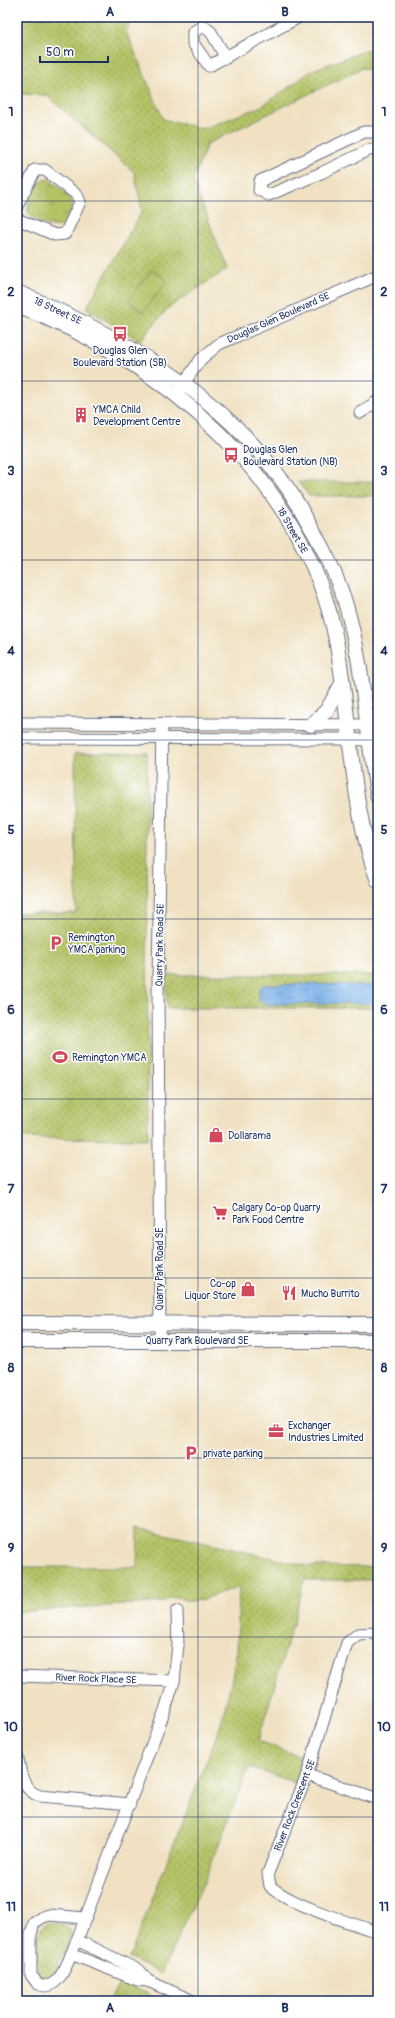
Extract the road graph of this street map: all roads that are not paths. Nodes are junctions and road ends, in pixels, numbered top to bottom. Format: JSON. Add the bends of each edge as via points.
{"nodes":[{"id":1,"x":299,"y":17,"type":"edge"},
{"id":2,"x":226,"y":58,"type":"dead end"},
{"id":3,"x":378,"y":132,"type":"edge"},
{"id":4,"x":378,"y":149,"type":"edge"},
{"id":5,"x":313,"y":158,"type":"junction"},
{"id":6,"x":321,"y":173,"type":"junction"},
{"id":7,"x":17,"y":206,"type":"edge"},
{"id":8,"x":17,"y":219,"type":"edge"},
{"id":9,"x":378,"y":275,"type":"edge"},
{"id":10,"x":17,"y":292,"type":"edge"},
{"id":11,"x":17,"y":306,"type":"edge"},
{"id":12,"x":184,"y":383,"type":"junction"},
{"id":13,"x":175,"y":395,"type":"junction"},
{"id":14,"x":378,"y":401,"type":"edge"},
{"id":15,"x":360,"y":413,"type":"dead end"},
{"id":16,"x":343,"y":682,"type":"junction"},
{"id":17,"x":17,"y":723,"type":"edge"},
{"id":18,"x":162,"y":723,"type":"junction"},
{"id":19,"x":311,"y":725,"type":"junction"},
{"id":20,"x":373,"y":725,"type":"edge"},
{"id":21,"x":349,"y":733,"type":"junction"},
{"id":22,"x":17,"y":738,"type":"edge"},
{"id":23,"x":163,"y":738,"type":"junction"},
{"id":24,"x":374,"y":741,"type":"edge"},
{"id":25,"x":377,"y":786,"type":"edge"},
{"id":26,"x":378,"y":881,"type":"edge"},
{"id":27,"x":17,"y":1323,"type":"edge"},
{"id":28,"x":160,"y":1323,"type":"junction"},
{"id":29,"x":378,"y":1324,"type":"edge"},
{"id":30,"x":17,"y":1340,"type":"edge"},
{"id":31,"x":160,"y":1340,"type":"junction"},
{"id":32,"x":378,"y":1341,"type":"edge"},
{"id":33,"x":177,"y":1611,"type":"dead end"},
{"id":34,"x":378,"y":1633,"type":"edge"},
{"id":35,"x":17,"y":1676,"type":"edge"},
{"id":36,"x":174,"y":1681,"type":"junction"},
{"id":37,"x":17,"y":1755,"type":"edge"},
{"id":38,"x":307,"y":1775,"type":"junction"},
{"id":39,"x":378,"y":1800,"type":"edge"},
{"id":40,"x":130,"y":1804,"type":"junction"},
{"id":41,"x":85,"y":1918,"type":"junction"},
{"id":42,"x":378,"y":1932,"type":"edge"},
{"id":43,"x":77,"y":1940,"type":"junction"},
{"id":44,"x":71,"y":1954,"type":"junction"},
{"id":45,"x":148,"y":1981,"type":"junction"},
{"id":46,"x":193,"y":2001,"type":"edge"}],
"edges":[{"from":1,"to":2,"type":"street"},
{"from":3,"to":5,"type":"street","via":[[364,132]]},
{"from":4,"to":6,"type":"street","via":[[369,150]]},
{"from":5,"to":6,"type":"street"},
{"from":5,"to":6,"type":"street","via":[[260,181],[259,190],[269,195]]},
{"from":7,"to":8,"type":"street","via":[[35,170],[45,170],[78,195],[80,202],[65,234],[55,235]]},
{"from":9,"to":12,"type":"street","name":"Douglas Glen Boulevard SE","via":[[219,344],[202,359]]},
{"from":10,"to":12,"type":"main road","name":"18 Street SE","via":[[61,310],[110,336]]},
{"from":11,"to":13,"type":"main road","name":"18 Street SE","via":[[64,326],[106,349]]},
{"from":12,"to":13,"type":"street","name":"Douglas Glen Boulevard SE"},
{"from":12,"to":20,"type":"main road","name":"18 Street SE","via":[[237,428],[257,449],[291,493],[317,538],[341,590],[350,619]]},
{"from":13,"to":16,"type":"main road","name":"18 Street SE","via":[[238,451],[287,517],[305,549],[321,586],[336,638]]},
{"from":14,"to":15,"type":"street"},
{"from":16,"to":19,"type":"main road","via":[[327,710]]},
{"from":16,"to":21,"type":"main road","name":"18 Street SE"},
{"from":17,"to":18,"type":"street"},
{"from":18,"to":19,"type":"street"},
{"from":18,"to":23,"type":"street","name":"Quarry Park Road SE"},
{"from":19,"to":21,"type":"street"},
{"from":20,"to":21,"type":"street"},
{"from":20,"to":24,"type":"main road","name":"18 Street SE"},
{"from":21,"to":23,"type":"street"},
{"from":21,"to":24,"type":"street"},
{"from":21,"to":26,"type":"main road","name":"18 Street SE","via":[[362,818],[372,866]]},
{"from":22,"to":23,"type":"street"},
{"from":23,"to":28,"type":"street","name":"Quarry Park Road SE","via":[[158,983]]},
{"from":24,"to":25,"type":"main road","name":"18 Street SE"},
{"from":27,"to":28,"type":"main road","name":"Quarry Park Boulevard SE"},
{"from":28,"to":29,"type":"main road","name":"Quarry Park Boulevard SE"},
{"from":28,"to":31,"type":"street","name":"Quarry Park Road SE"},
{"from":30,"to":31,"type":"main road","name":"Quarry Park Boulevard SE"},
{"from":31,"to":32,"type":"main road","name":"Quarry Park Boulevard SE"},
{"from":33,"to":36,"type":"street","via":[[178,1645]]},
{"from":34,"to":38,"type":"street","name":"River Rock Crescent SE","via":[[358,1634],[347,1643]]},
{"from":35,"to":36,"type":"street","name":"River Rock Place SE"},
{"from":36,"to":40,"type":"street","via":[[166,1710]]},
{"from":37,"to":40,"type":"street","via":[[24,1784],[32,1793],[40,1796]]},
{"from":38,"to":39,"type":"street"},
{"from":38,"to":42,"type":"street","name":"River Rock Crescent SE","via":[[268,1873],[270,1886],[281,1895]]},
{"from":40,"to":41,"type":"street"},
{"from":41,"to":43,"type":"street"},
{"from":41,"to":44,"type":"street","via":[[49,1915],[37,1920],[31,1928],[31,1975],[37,1984],[48,1986],[55,1983]]},
{"from":43,"to":44,"type":"street"},
{"from":43,"to":45,"type":"street","via":[[140,1971]]},
{"from":44,"to":45,"type":"street","via":[[137,1980]]},
{"from":45,"to":46,"type":"street"}]}
